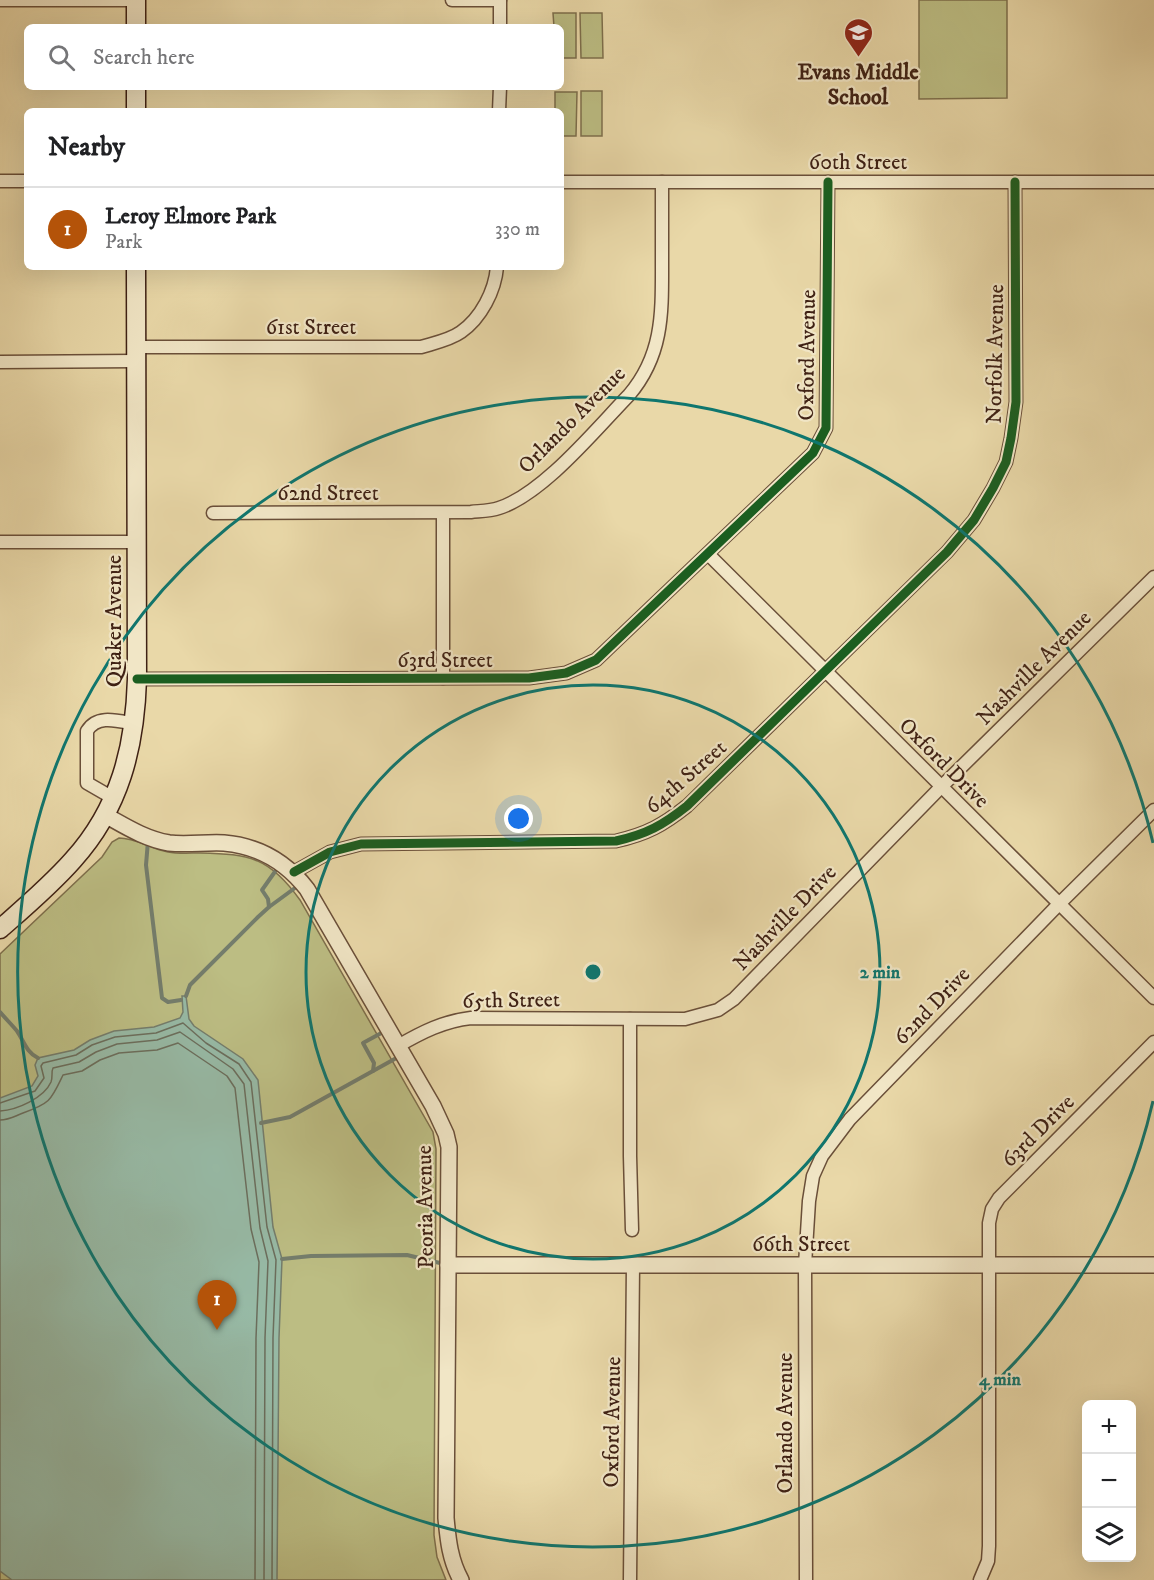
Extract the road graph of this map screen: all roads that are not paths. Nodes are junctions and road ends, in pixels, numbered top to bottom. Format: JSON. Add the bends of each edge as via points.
{"nodes":[{"id":1,"x":0,"y":0,"type":"edge"},
{"id":2,"x":136,"y":0,"type":"edge"},
{"id":3,"x":452,"y":0,"type":"edge"},
{"id":4,"x":500,"y":0,"type":"edge"},
{"id":5,"x":136,"y":24,"type":"edge"},
{"id":6,"x":500,"y":24,"type":"edge"},
{"id":7,"x":136,"y":90,"type":"edge"},
{"id":8,"x":500,"y":90,"type":"edge"},
{"id":9,"x":136,"y":108,"type":"edge"},
{"id":10,"x":500,"y":108,"type":"edge"},
{"id":11,"x":0,"y":181,"type":"edge"},
{"id":12,"x":24,"y":181,"type":"edge"},
{"id":13,"x":564,"y":182,"type":"edge"},
{"id":14,"x":662,"y":182,"type":"junction"},
{"id":15,"x":828,"y":182,"type":"junction"},
{"id":16,"x":1015,"y":182,"type":"junction"},
{"id":17,"x":1154,"y":182,"type":"edge"},
{"id":18,"x":136,"y":270,"type":"edge"},
{"id":19,"x":497,"y":270,"type":"edge"},
{"id":20,"x":136,"y":354,"type":"junction"},
{"id":21,"x":0,"y":362,"type":"edge"},
{"id":22,"x":213,"y":513,"type":"dead end"},
{"id":23,"x":443,"y":513,"type":"junction"},
{"id":24,"x":0,"y":542,"type":"edge"},
{"id":25,"x":137,"y":542,"type":"junction"},
{"id":26,"x":708,"y":554,"type":"junction"},
{"id":27,"x":1154,"y":577,"type":"edge"},
{"id":28,"x":825,"y":671,"type":"junction"},
{"id":29,"x":443,"y":678,"type":"junction"},
{"id":30,"x":137,"y":679,"type":"junction"},
{"id":31,"x":135,"y":724,"type":"junction"},
{"id":32,"x":941,"y":787,"type":"junction"},
{"id":33,"x":112,"y":798,"type":"junction"},
{"id":34,"x":1154,"y":810,"type":"edge"},
{"id":35,"x":105,"y":815,"type":"junction"},
{"id":36,"x":294,"y":873,"type":"junction"},
{"id":37,"x":1059,"y":904,"type":"junction"},
{"id":38,"x":0,"y":929,"type":"edge"},
{"id":39,"x":1154,"y":998,"type":"edge"},
{"id":40,"x":630,"y":1019,"type":"junction"},
{"id":41,"x":1154,"y":1042,"type":"edge"},
{"id":42,"x":398,"y":1046,"type":"junction"},
{"id":43,"x":632,"y":1230,"type":"dead end"},
{"id":44,"x":448,"y":1265,"type":"junction"},
{"id":45,"x":633,"y":1265,"type":"junction"},
{"id":46,"x":805,"y":1265,"type":"junction"},
{"id":47,"x":989,"y":1265,"type":"junction"},
{"id":48,"x":1154,"y":1265,"type":"edge"},
{"id":49,"x":460,"y":1580,"type":"edge"},
{"id":50,"x":630,"y":1580,"type":"edge"},
{"id":51,"x":806,"y":1580,"type":"edge"},
{"id":52,"x":980,"y":1580,"type":"edge"}],
"edges":[{"from":1,"to":2,"type":"street"},
{"from":2,"to":5,"type":"main road"},
{"from":3,"to":4,"type":"street"},
{"from":4,"to":6,"type":"street"},
{"from":7,"to":9,"type":"main road"},
{"from":8,"to":10,"type":"street"},
{"from":11,"to":12,"type":"street"},
{"from":13,"to":14,"type":"street","name":"60th Street"},
{"from":14,"to":15,"type":"street","name":"60th Street"},
{"from":14,"to":23,"type":"street","name":"Orlando Avenue","via":[[662,312],[650,365],[640,382],[546,479],[522,497],[498,508]]},
{"from":15,"to":16,"type":"street","name":"60th Street"},
{"from":15,"to":26,"type":"street","name":"Oxford Avenue","via":[[826,428],[813,453]]},
{"from":16,"to":17,"type":"street","name":"60th Street"},
{"from":16,"to":28,"type":"street","name":"Norfolk Avenue","via":[[1016,402],[1006,462],[974,520],[947,552]]},
{"from":18,"to":20,"type":"main road","name":"Quaker Avenue"},
{"from":19,"to":20,"type":"street","name":"61st Street","via":[[496,281],[476,317],[461,332],[421,347]]},
{"from":20,"to":21,"type":"street","name":"61st Street"},
{"from":20,"to":25,"type":"main road","name":"Quaker Avenue"},
{"from":22,"to":23,"type":"street","name":"62nd Street"},
{"from":23,"to":29,"type":"street"},
{"from":24,"to":25,"type":"street"},
{"from":25,"to":30,"type":"main road","name":"Quaker Avenue"},
{"from":26,"to":28,"type":"street","name":"Oxford Drive"},
{"from":26,"to":29,"type":"street","name":"63rd Street","via":[[596,660],[579,668],[548,677]]},
{"from":27,"to":32,"type":"street","name":"Nashville Avenue"},
{"from":28,"to":32,"type":"street","name":"Oxford Drive"},
{"from":28,"to":36,"type":"street","name":"64th Street","via":[[687,806],[667,822],[638,836],[585,842],[361,844],[330,852]]},
{"from":29,"to":30,"type":"street","name":"63rd Street"},
{"from":30,"to":31,"type":"main road","name":"Quaker Avenue"},
{"from":31,"to":33,"type":"main road","name":"Quaker Avenue"},
{"from":31,"to":33,"type":"street","via":[[101,720],[87,731],[87,783]]},
{"from":32,"to":37,"type":"street","name":"Oxford Drive"},
{"from":32,"to":40,"type":"street","name":"Nashville Drive","via":[[718,1010],[685,1019]]},
{"from":33,"to":35,"type":"main road","name":"Quaker Avenue"},
{"from":34,"to":37,"type":"street","name":"62nd Drive"},
{"from":35,"to":36,"type":"street","via":[[152,839],[246,846],[263,852]]},
{"from":35,"to":38,"type":"main road","name":"Quaker Avenue","via":[[73,860]]},
{"from":36,"to":42,"type":"street","name":"Peoria Avenue"},
{"from":37,"to":39,"type":"street","name":"Oxford Drive"},
{"from":37,"to":46,"type":"street","name":"62nd Drive","via":[[839,1130],[813,1176]]},
{"from":40,"to":42,"type":"street","name":"65th Street","via":[[452,1020]]},
{"from":40,"to":43,"type":"street"},
{"from":41,"to":47,"type":"street","name":"63rd Drive","via":[[999,1198],[989,1223]]},
{"from":42,"to":44,"type":"street","name":"Peoria Avenue","via":[[433,1106],[447,1140]]},
{"from":44,"to":45,"type":"street","name":"66th Street"},
{"from":44,"to":49,"type":"street","name":"Peoria Avenue","via":[[446,1518],[448,1544]]},
{"from":45,"to":46,"type":"street","name":"66th Street"},
{"from":45,"to":50,"type":"street","name":"Oxford Avenue"},
{"from":46,"to":47,"type":"street","name":"66th Street"},
{"from":46,"to":51,"type":"street","name":"Orlando Avenue"},
{"from":47,"to":48,"type":"street","name":"66th Street"},
{"from":47,"to":52,"type":"street","name":"63rd Drive","via":[[989,1546]]}]}
